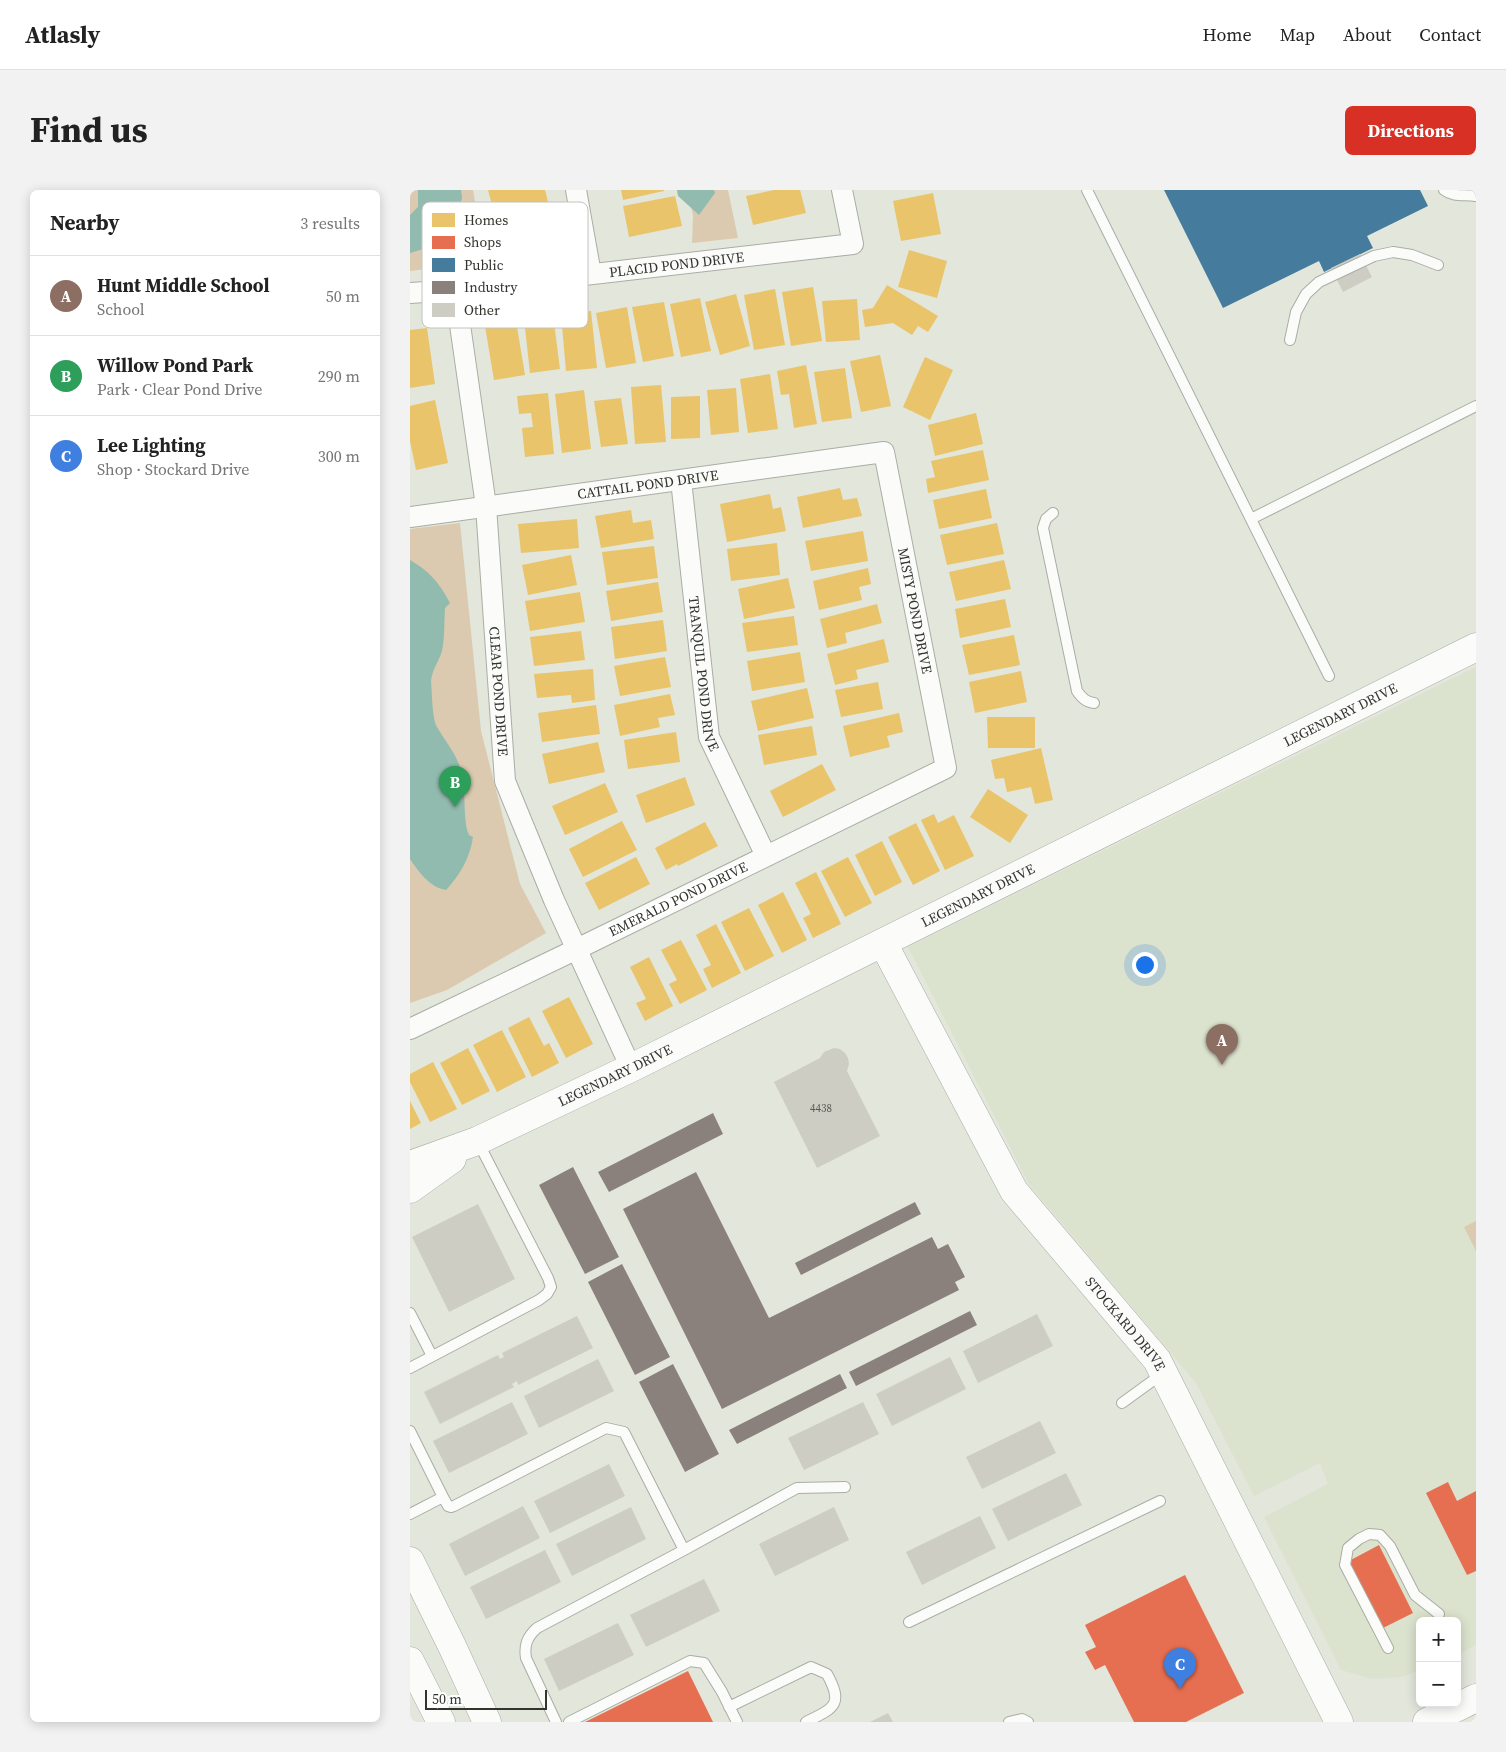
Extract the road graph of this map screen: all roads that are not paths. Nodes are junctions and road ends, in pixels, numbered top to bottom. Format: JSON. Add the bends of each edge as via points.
{"nodes":[{"id":1,"x":842,"y":190,"type":"edge"},
{"id":2,"x":1087,"y":190,"type":"edge"},
{"id":3,"x":1444,"y":190,"type":"edge"},
{"id":4,"x":1476,"y":196,"type":"edge"},
{"id":5,"x":588,"y":257,"type":"edge"},
{"id":6,"x":1438,"y":265,"type":"dead end"},
{"id":7,"x":588,"y":274,"type":"edge"},
{"id":8,"x":591,"y":274,"type":"junction"},
{"id":9,"x":460,"y":328,"type":"edge"},
{"id":10,"x":1290,"y":340,"type":"dead end"},
{"id":11,"x":1476,"y":406,"type":"edge"},
{"id":12,"x":884,"y":452,"type":"joint"},
{"id":13,"x":681,"y":480,"type":"junction"},
{"id":14,"x":486,"y":506,"type":"junction"},
{"id":15,"x":1053,"y":514,"type":"dead end"},
{"id":16,"x":410,"y":517,"type":"edge"},
{"id":17,"x":1251,"y":519,"type":"junction"},
{"id":18,"x":1476,"y":647,"type":"edge"},
{"id":19,"x":1329,"y":676,"type":"dead end"},
{"id":20,"x":1094,"y":703,"type":"dead end"},
{"id":21,"x":946,"y":768,"type":"joint"},
{"id":22,"x":766,"y":856,"type":"junction"},
{"id":23,"x":883,"y":943,"type":"junction"},
{"id":24,"x":578,"y":949,"type":"junction"},
{"id":25,"x":410,"y":1030,"type":"edge"},
{"id":26,"x":631,"y":1068,"type":"junction"},
{"id":27,"x":477,"y":1141,"type":"junction"},
{"id":28,"x":410,"y":1165,"type":"edge"},
{"id":29,"x":410,"y":1189,"type":"edge"},
{"id":30,"x":410,"y":1313,"type":"edge"},
{"id":31,"x":432,"y":1356,"type":"junction"},
{"id":32,"x":410,"y":1368,"type":"edge"},
{"id":33,"x":1164,"y":1373,"type":"junction"},
{"id":34,"x":1122,"y":1403,"type":"dead end"},
{"id":35,"x":410,"y":1431,"type":"edge"},
{"id":36,"x":845,"y":1487,"type":"dead end"},
{"id":37,"x":443,"y":1497,"type":"junction"},
{"id":38,"x":1160,"y":1500,"type":"dead end"},
{"id":39,"x":410,"y":1514,"type":"edge"},
{"id":40,"x":684,"y":1550,"type":"junction"},
{"id":41,"x":410,"y":1561,"type":"edge"},
{"id":42,"x":1440,"y":1614,"type":"dead end"},
{"id":43,"x":909,"y":1622,"type":"dead end"},
{"id":44,"x":1388,"y":1648,"type":"dead end"},
{"id":45,"x":410,"y":1661,"type":"edge"},
{"id":46,"x":1476,"y":1698,"type":"edge"},
{"id":47,"x":729,"y":1706,"type":"junction"},
{"id":48,"x":440,"y":1722,"type":"edge"},
{"id":49,"x":487,"y":1722,"type":"edge"},
{"id":50,"x":556,"y":1722,"type":"edge"},
{"id":51,"x":569,"y":1722,"type":"edge"},
{"id":52,"x":737,"y":1722,"type":"edge"},
{"id":53,"x":806,"y":1722,"type":"edge"},
{"id":54,"x":1009,"y":1722,"type":"edge"},
{"id":55,"x":1028,"y":1722,"type":"edge"},
{"id":56,"x":1339,"y":1722,"type":"edge"},
{"id":57,"x":1427,"y":1722,"type":"edge"}],
"edges":[{"from":1,"to":8,"type":"street","name":"PLACID POND DRIVE","via":[[853,244]]},
{"from":2,"to":17,"type":"lane"},
{"from":3,"to":4,"type":"lane","via":[[1460,197]]},
{"from":5,"to":8,"type":"street"},
{"from":6,"to":10,"type":"lane","via":[[1393,252],[1374,256],[1319,282],[1306,294],[1296,312]]},
{"from":7,"to":8,"type":"street","name":"PLACID POND DRIVE"},
{"from":9,"to":14,"type":"street","name":"CLEAR POND DRIVE"},
{"from":11,"to":17,"type":"lane"},
{"from":12,"to":13,"type":"street","name":"CATTAIL POND DRIVE"},
{"from":12,"to":21,"type":"street","name":"MISTY POND DRIVE"},
{"from":13,"to":14,"type":"street","name":"CATTAIL POND DRIVE"},
{"from":13,"to":22,"type":"street","name":"TRANQUIL POND DRIVE","via":[[709,737]]},
{"from":14,"to":16,"type":"street","name":"CATTAIL POND DRIVE"},
{"from":14,"to":24,"type":"street","name":"CLEAR POND DRIVE","via":[[504,781]]},
{"from":15,"to":20,"type":"lane","via":[[1046,519],[1044,528],[1077,691],[1082,698]]},
{"from":17,"to":19,"type":"lane"},
{"from":18,"to":23,"type":"street","name":"LEGENDARY DRIVE"},
{"from":21,"to":22,"type":"street","name":"EMERALD POND DRIVE"},
{"from":22,"to":24,"type":"street","name":"EMERALD POND DRIVE"},
{"from":23,"to":26,"type":"street","name":"LEGENDARY DRIVE"},
{"from":23,"to":33,"type":"street","name":"STOCKARD DRIVE","via":[[1014,1191],[1157,1360]]},
{"from":24,"to":25,"type":"street","name":"EMERALD POND DRIVE"},
{"from":24,"to":26,"type":"street","name":"CLEAR POND DRIVE"},
{"from":26,"to":27,"type":"street","name":"LEGENDARY DRIVE"},
{"from":27,"to":28,"type":"street","name":"LEGENDARY DRIVE"},
{"from":27,"to":29,"type":"street","name":"LEGENDARY DRIVE"},
{"from":27,"to":31,"type":"lane","via":[[551,1287],[540,1300]]},
{"from":30,"to":31,"type":"lane"},
{"from":31,"to":32,"type":"lane"},
{"from":33,"to":34,"type":"lane"},
{"from":33,"to":56,"type":"street","name":"STOCKARD DRIVE"},
{"from":35,"to":37,"type":"lane"},
{"from":36,"to":40,"type":"lane","via":[[798,1488]]},
{"from":37,"to":39,"type":"lane"},
{"from":37,"to":40,"type":"lane","via":[[451,1507],[606,1428],[624,1432]]},
{"from":38,"to":43,"type":"lane"},
{"from":40,"to":50,"type":"lane","via":[[531,1634],[526,1641],[526,1658]]},
{"from":41,"to":49,"type":"street"},
{"from":42,"to":44,"type":"lane","via":[[1415,1595],[1390,1546],[1380,1535],[1369,1534],[1359,1539],[1348,1548],[1345,1564]]},
{"from":45,"to":48,"type":"street"},
{"from":46,"to":57,"type":"street"},
{"from":47,"to":51,"type":"lane","via":[[704,1663],[690,1661]]},
{"from":47,"to":52,"type":"lane"},
{"from":47,"to":53,"type":"lane","via":[[811,1667],[827,1674],[835,1688],[836,1701],[830,1710]]},
{"from":54,"to":55,"type":"lane","via":[[1022,1719]]}]}
